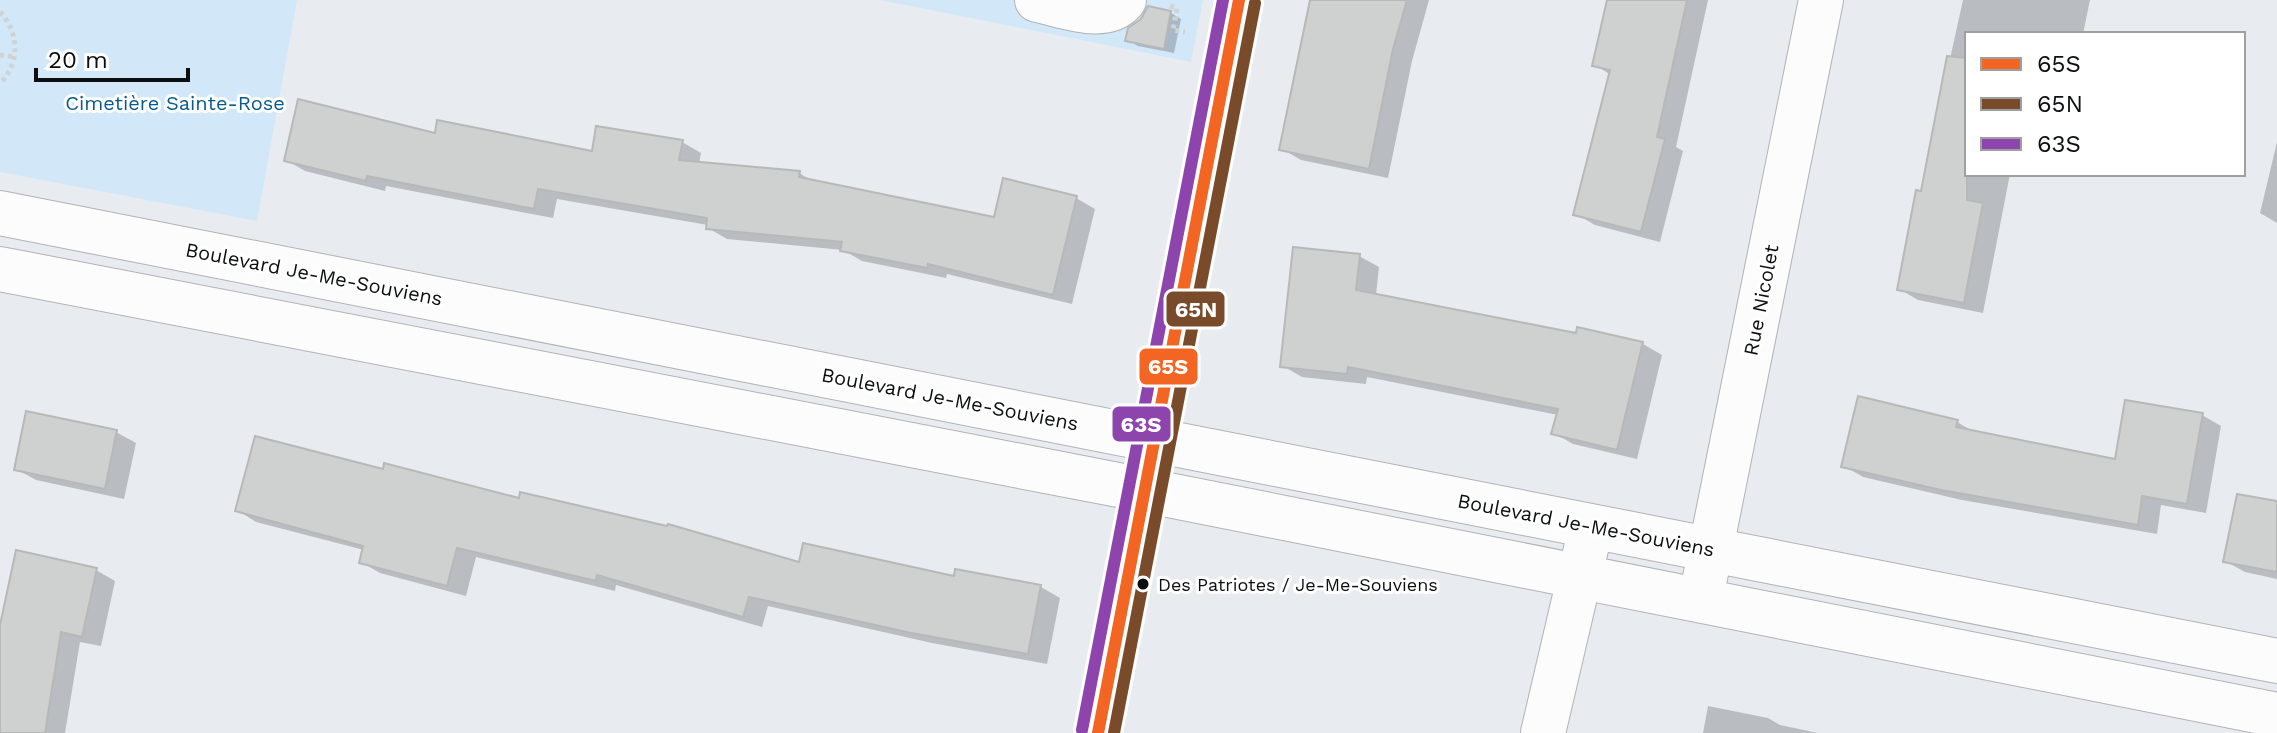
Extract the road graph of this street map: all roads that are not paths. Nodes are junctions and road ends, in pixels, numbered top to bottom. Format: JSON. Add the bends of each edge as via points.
{"nodes":[{"id":1,"x":1037,"y":0,"type":"edge"},
{"id":2,"x":1124,"y":0,"type":"edge"},
{"id":3,"x":1239,"y":0,"type":"edge"},
{"id":4,"x":1821,"y":0,"type":"edge"},
{"id":5,"x":0,"y":213,"type":"edge"},
{"id":6,"x":0,"y":269,"type":"edge"},
{"id":7,"x":1154,"y":438,"type":"junction"},
{"id":8,"x":1144,"y":490,"type":"junction"},
{"id":9,"x":1591,"y":525,"type":"junction"},
{"id":10,"x":1710,"y":549,"type":"junction"},
{"id":11,"x":1580,"y":578,"type":"junction"},
{"id":12,"x":1701,"y":600,"type":"junction"},
{"id":13,"x":2277,"y":661,"type":"edge"},
{"id":14,"x":2277,"y":715,"type":"edge"},
{"id":15,"x":1098,"y":733,"type":"edge"},
{"id":16,"x":1543,"y":733,"type":"edge"}],
"edges":[{"from":1,"to":2,"type":"street","via":[[1099,12]]},
{"from":3,"to":7,"type":"street"},
{"from":4,"to":10,"type":"street","name":"Rue Nicolet"},
{"from":5,"to":7,"type":"street","name":"Boulevard Je-Me-Souviens"},
{"from":6,"to":8,"type":"street"},
{"from":7,"to":8,"type":"street"},
{"from":7,"to":9,"type":"street","name":"Boulevard Je-Me-Souviens"},
{"from":8,"to":11,"type":"street"},
{"from":8,"to":15,"type":"street"},
{"from":9,"to":10,"type":"street","name":"Boulevard Je-Me-Souviens"},
{"from":9,"to":11,"type":"street"},
{"from":10,"to":12,"type":"street","name":"Rue Nicolet"},
{"from":10,"to":13,"type":"street","name":"Boulevard Je-Me-Souviens"},
{"from":11,"to":12,"type":"street"},
{"from":11,"to":16,"type":"street"},
{"from":12,"to":14,"type":"street"}]}
